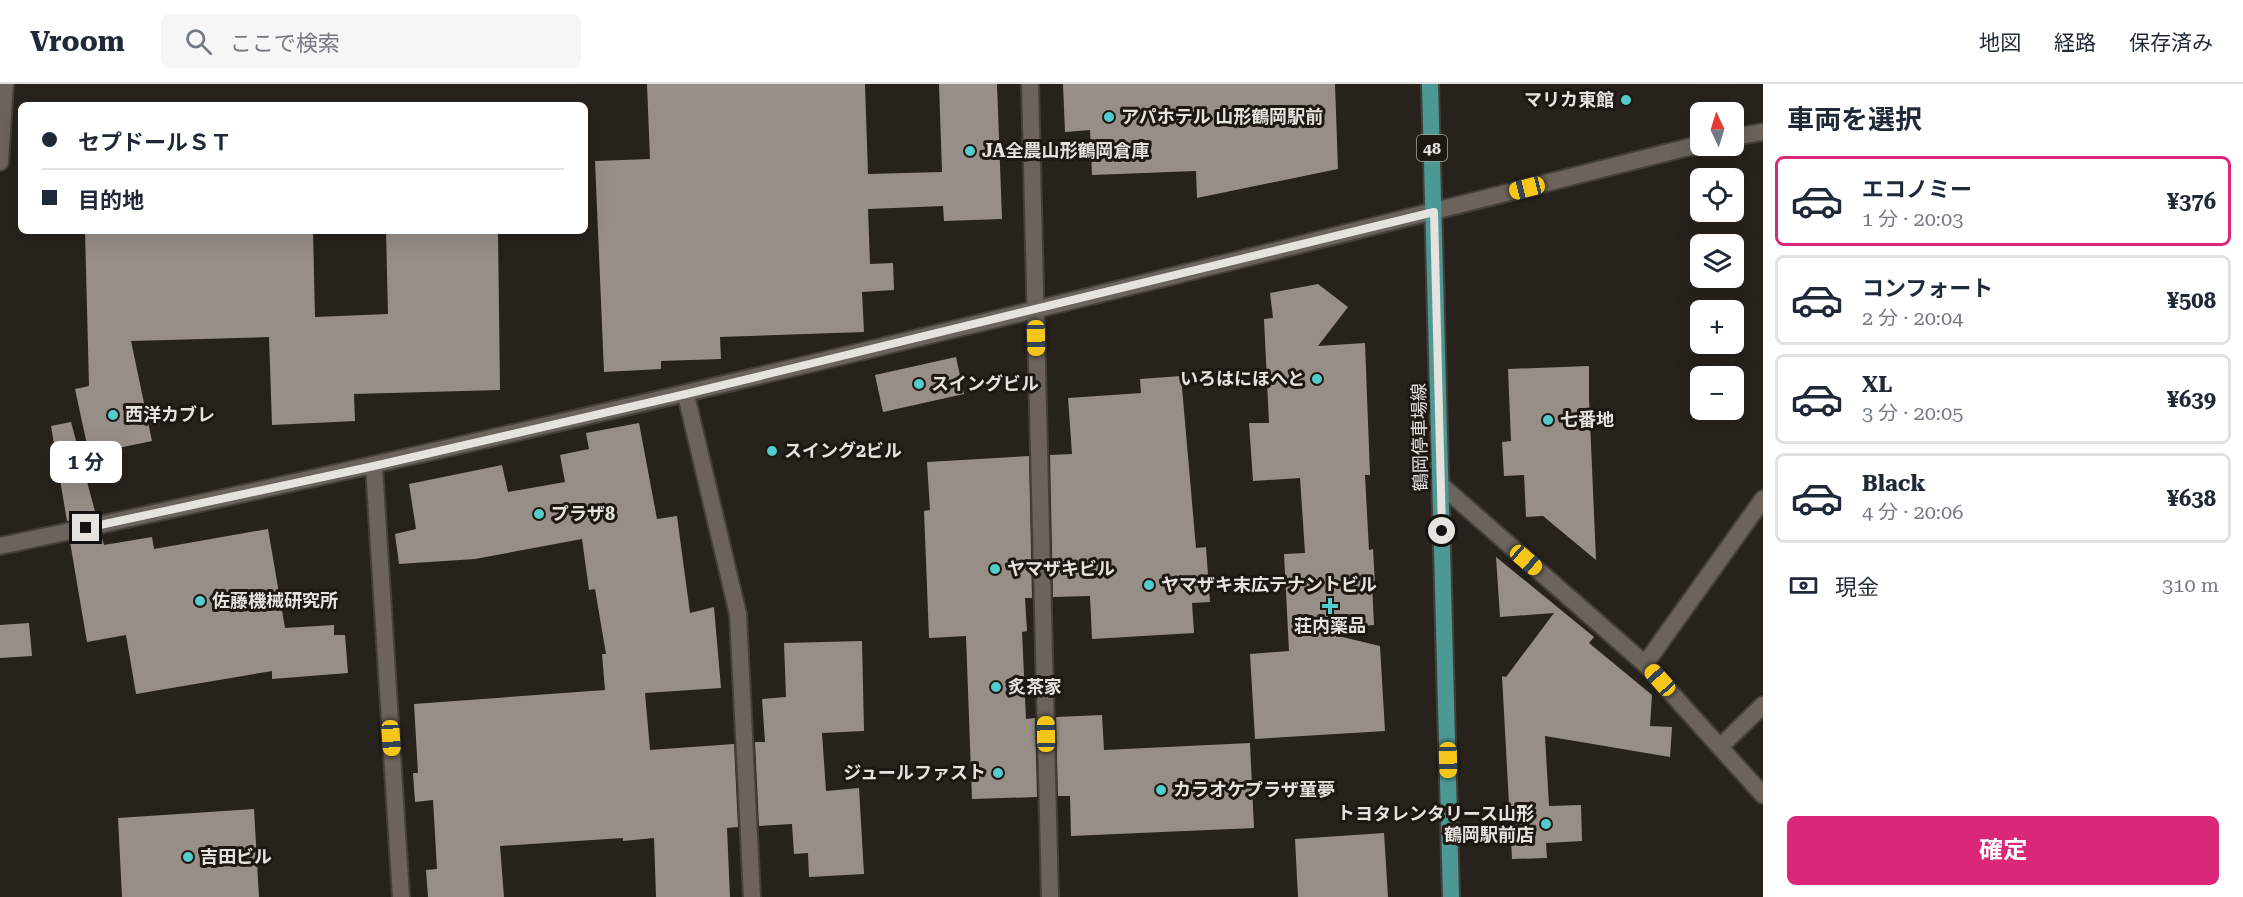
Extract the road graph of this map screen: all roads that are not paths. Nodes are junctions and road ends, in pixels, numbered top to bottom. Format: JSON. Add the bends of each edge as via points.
{"nodes":[{"id":1,"x":5,"y":84,"type":"edge"},
{"id":2,"x":1030,"y":84,"type":"edge"},
{"id":3,"x":1430,"y":84,"type":"edge"},
{"id":4,"x":1763,"y":132,"type":"edge"},
{"id":5,"x":1744,"y":135,"type":"edge"},
{"id":6,"x":1690,"y":147,"type":"edge"},
{"id":7,"x":0,"y":162,"type":"edge"},
{"id":8,"x":1434,"y":212,"type":"junction"},
{"id":9,"x":1035,"y":309,"type":"junction"},
{"id":10,"x":686,"y":394,"type":"junction"},
{"id":11,"x":374,"y":466,"type":"junction"},
{"id":12,"x":1441,"y":485,"type":"junction"},
{"id":13,"x":1763,"y":499,"type":"edge"},
{"id":14,"x":0,"y":546,"type":"edge"},
{"id":15,"x":1645,"y":664,"type":"junction"},
{"id":16,"x":1763,"y":705,"type":"edge"},
{"id":17,"x":1720,"y":747,"type":"junction"},
{"id":18,"x":1763,"y":795,"type":"edge"},
{"id":19,"x":401,"y":897,"type":"edge"},
{"id":20,"x":752,"y":897,"type":"edge"},
{"id":21,"x":1050,"y":897,"type":"edge"},
{"id":22,"x":1451,"y":897,"type":"edge"}],
"edges":[{"from":1,"to":7,"type":"street"},
{"from":2,"to":9,"type":"street"},
{"from":3,"to":8,"type":"main road","name":"鶴岡停車場線","number":"48"},
{"from":4,"to":5,"type":"street"},
{"from":6,"to":8,"type":"street"},
{"from":8,"to":9,"type":"street"},
{"from":8,"to":12,"type":"main road","name":"鶴岡停車場線","number":"48"},
{"from":9,"to":10,"type":"street"},
{"from":9,"to":21,"type":"street"},
{"from":10,"to":11,"type":"street"},
{"from":10,"to":20,"type":"street","via":[[738,614]]},
{"from":11,"to":14,"type":"street"},
{"from":11,"to":19,"type":"street"},
{"from":12,"to":15,"type":"street"},
{"from":12,"to":22,"type":"main road","name":"鶴岡停車場線","number":"48"},
{"from":13,"to":15,"type":"street"},
{"from":15,"to":17,"type":"street"},
{"from":16,"to":17,"type":"street"},
{"from":17,"to":18,"type":"street"}]}
